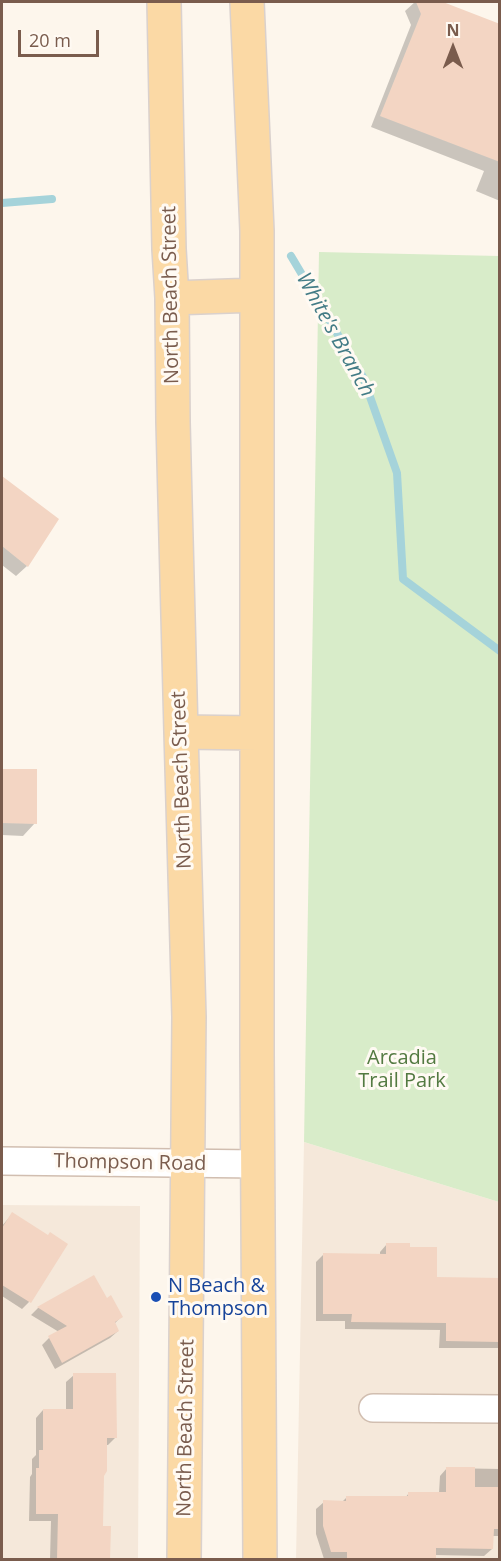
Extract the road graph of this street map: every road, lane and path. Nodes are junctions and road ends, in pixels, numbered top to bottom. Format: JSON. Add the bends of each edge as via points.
{"nodes":[{"id":1,"x":164,"y":2,"type":"edge"},
{"id":2,"x":246,"y":2,"type":"edge"},
{"id":3,"x":257,"y":295,"type":"junction"},
{"id":4,"x":172,"y":298,"type":"junction"},
{"id":5,"x":181,"y":732,"type":"junction"},
{"id":6,"x":257,"y":734,"type":"junction"},
{"id":7,"x":2,"y":1161,"type":"edge"},
{"id":8,"x":188,"y":1164,"type":"junction"},
{"id":9,"x":258,"y":1164,"type":"junction"},
{"id":10,"x":374,"y":1408,"type":"dead end"},
{"id":11,"x":500,"y":1409,"type":"edge"},
{"id":12,"x":184,"y":1560,"type":"edge"},
{"id":13,"x":260,"y":1560,"type":"edge"}],
"edges":[{"from":1,"to":4,"type":"main road","name":"North Beach Street"},
{"from":2,"to":3,"type":"main road"},
{"from":3,"to":4,"type":"main road"},
{"from":3,"to":6,"type":"main road"},
{"from":4,"to":5,"type":"main road","name":"North Beach Street"},
{"from":5,"to":6,"type":"main road"},
{"from":5,"to":8,"type":"main road","name":"North Beach Street","via":[[189,1017]]},
{"from":6,"to":9,"type":"main road"},
{"from":7,"to":8,"type":"street","name":"Thompson Road"},
{"from":8,"to":9,"type":"street","name":"Thompson Road"},
{"from":8,"to":12,"type":"main road","name":"North Beach Street"},
{"from":9,"to":13,"type":"main road"},
{"from":10,"to":11,"type":"street"}]}
